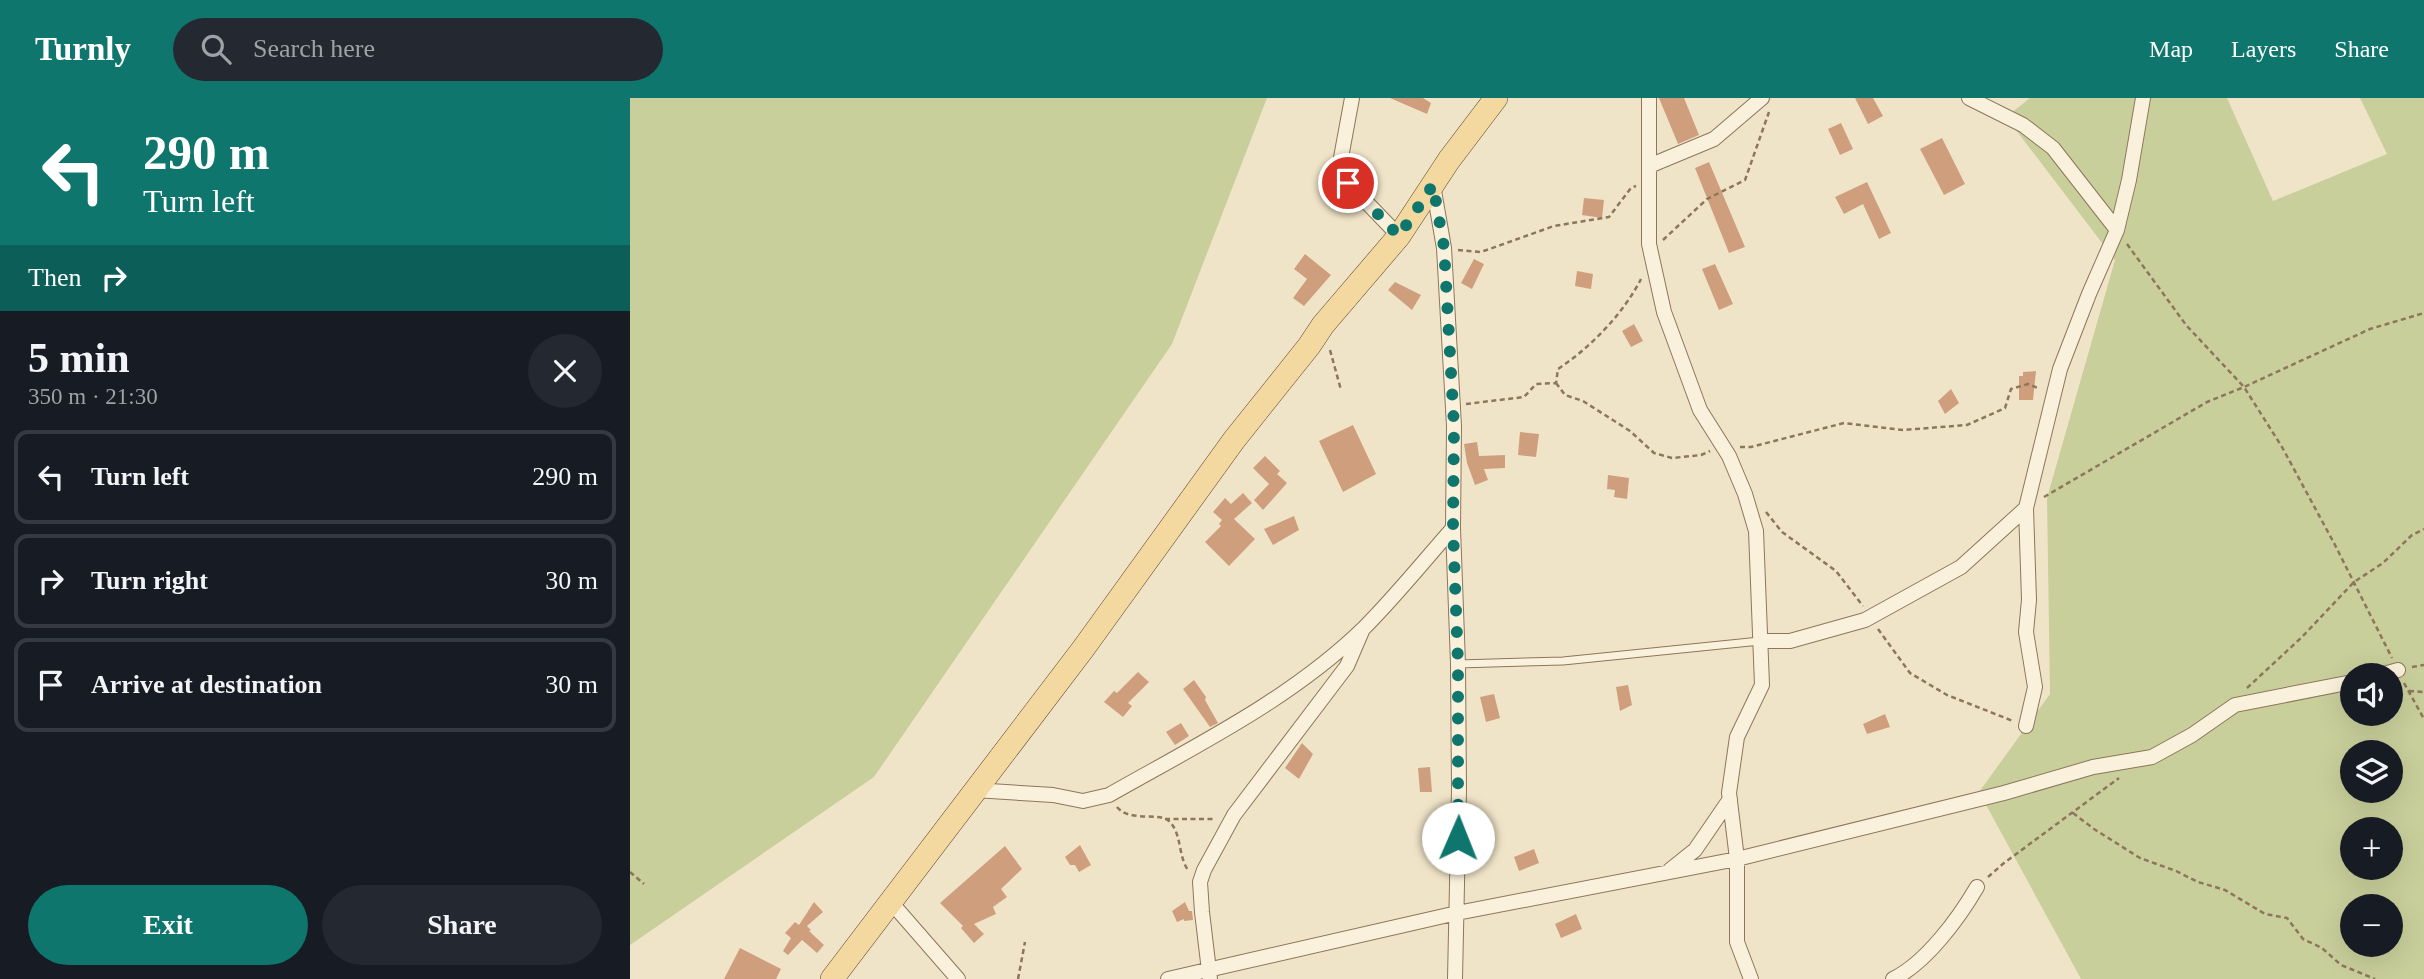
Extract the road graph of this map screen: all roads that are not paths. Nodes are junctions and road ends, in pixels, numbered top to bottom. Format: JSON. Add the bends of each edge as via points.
{"nodes":[{"id":1,"x":1352,"y":98,"type":"edge"},
{"id":2,"x":1496,"y":98,"type":"edge"},
{"id":3,"x":1648,"y":98,"type":"edge"},
{"id":4,"x":1745,"y":98,"type":"edge"},
{"id":5,"x":1969,"y":98,"type":"edge"},
{"id":6,"x":2143,"y":98,"type":"edge"},
{"id":7,"x":1767,"y":103,"type":"edge"},
{"id":8,"x":1736,"y":119,"type":"junction"},
{"id":9,"x":1649,"y":173,"type":"junction"},
{"id":10,"x":1433,"y":185,"type":"junction"},
{"id":11,"x":2117,"y":230,"type":"junction"},
{"id":12,"x":1399,"y":236,"type":"junction"},
{"id":13,"x":2026,"y":508,"type":"junction"},
{"id":14,"x":1453,"y":528,"type":"junction"},
{"id":15,"x":1364,"y":628,"type":"junction"},
{"id":16,"x":1760,"y":641,"type":"junction"},
{"id":17,"x":1458,"y":664,"type":"junction"},
{"id":18,"x":2340,"y":684,"type":"edge"},
{"id":19,"x":2026,"y":726,"type":"road end"},
{"id":20,"x":974,"y":790,"type":"junction"},
{"id":21,"x":1730,"y":799,"type":"junction"},
{"id":22,"x":1737,"y":859,"type":"junction"},
{"id":23,"x":1668,"y":872,"type":"junction"},
{"id":24,"x":1978,"y":887,"type":"road end"},
{"id":25,"x":890,"y":901,"type":"junction"},
{"id":26,"x":1457,"y":913,"type":"junction"},
{"id":27,"x":1210,"y":974,"type":"edge"},
{"id":28,"x":832,"y":979,"type":"edge"},
{"id":29,"x":958,"y":979,"type":"edge"},
{"id":30,"x":1168,"y":979,"type":"edge"},
{"id":31,"x":1455,"y":979,"type":"edge"},
{"id":32,"x":1751,"y":979,"type":"edge"},
{"id":33,"x":1893,"y":979,"type":"edge"}],
"edges":[{"from":1,"to":12,"type":"street","via":[[1340,163],[1348,183]]},
{"from":2,"to":10,"type":"main road"},
{"from":3,"to":9,"type":"street"},
{"from":4,"to":8,"type":"street"},
{"from":5,"to":11,"type":"street","via":[[2023,125],[2053,148]]},
{"from":6,"to":11,"type":"street"},
{"from":7,"to":8,"type":"street"},
{"from":8,"to":9,"type":"street","via":[[1714,139]]},
{"from":9,"to":16,"type":"street","via":[[1649,244],[1664,312],[1700,410],[1745,494],[1756,531]]},
{"from":10,"to":12,"type":"main road"},
{"from":10,"to":14,"type":"street","via":[[1444,247]]},
{"from":11,"to":13,"type":"street","via":[[2060,369]]},
{"from":12,"to":20,"type":"main road","via":[[1234,440]]},
{"from":13,"to":16,"type":"street","via":[[1961,566],[1870,617],[1790,641]]},
{"from":13,"to":19,"type":"street","via":[[2026,632],[2035,687]]},
{"from":14,"to":15,"type":"street"},
{"from":14,"to":17,"type":"street"},
{"from":15,"to":20,"type":"street","via":[[1263,708],[1109,795],[1083,801]]},
{"from":15,"to":27,"type":"street","via":[[1347,666],[1234,815],[1204,870],[1200,882]]},
{"from":16,"to":17,"type":"lane","via":[[1563,661]]},
{"from":16,"to":21,"type":"street","via":[[1762,685],[1737,737]]},
{"from":17,"to":26,"type":"street"},
{"from":18,"to":22,"type":"street","via":[[2235,705],[2152,757],[2093,767]]},
{"from":20,"to":25,"type":"main road"},
{"from":21,"to":22,"type":"street"},
{"from":21,"to":23,"type":"street","via":[[1695,849]]},
{"from":22,"to":23,"type":"street"},
{"from":22,"to":32,"type":"street","via":[[1737,942]]},
{"from":23,"to":26,"type":"street"},
{"from":24,"to":33,"type":"street","via":[[1938,941]]},
{"from":25,"to":28,"type":"main road"},
{"from":25,"to":29,"type":"street"},
{"from":26,"to":27,"type":"street"},
{"from":26,"to":31,"type":"street"},
{"from":27,"to":30,"type":"street"}]}
